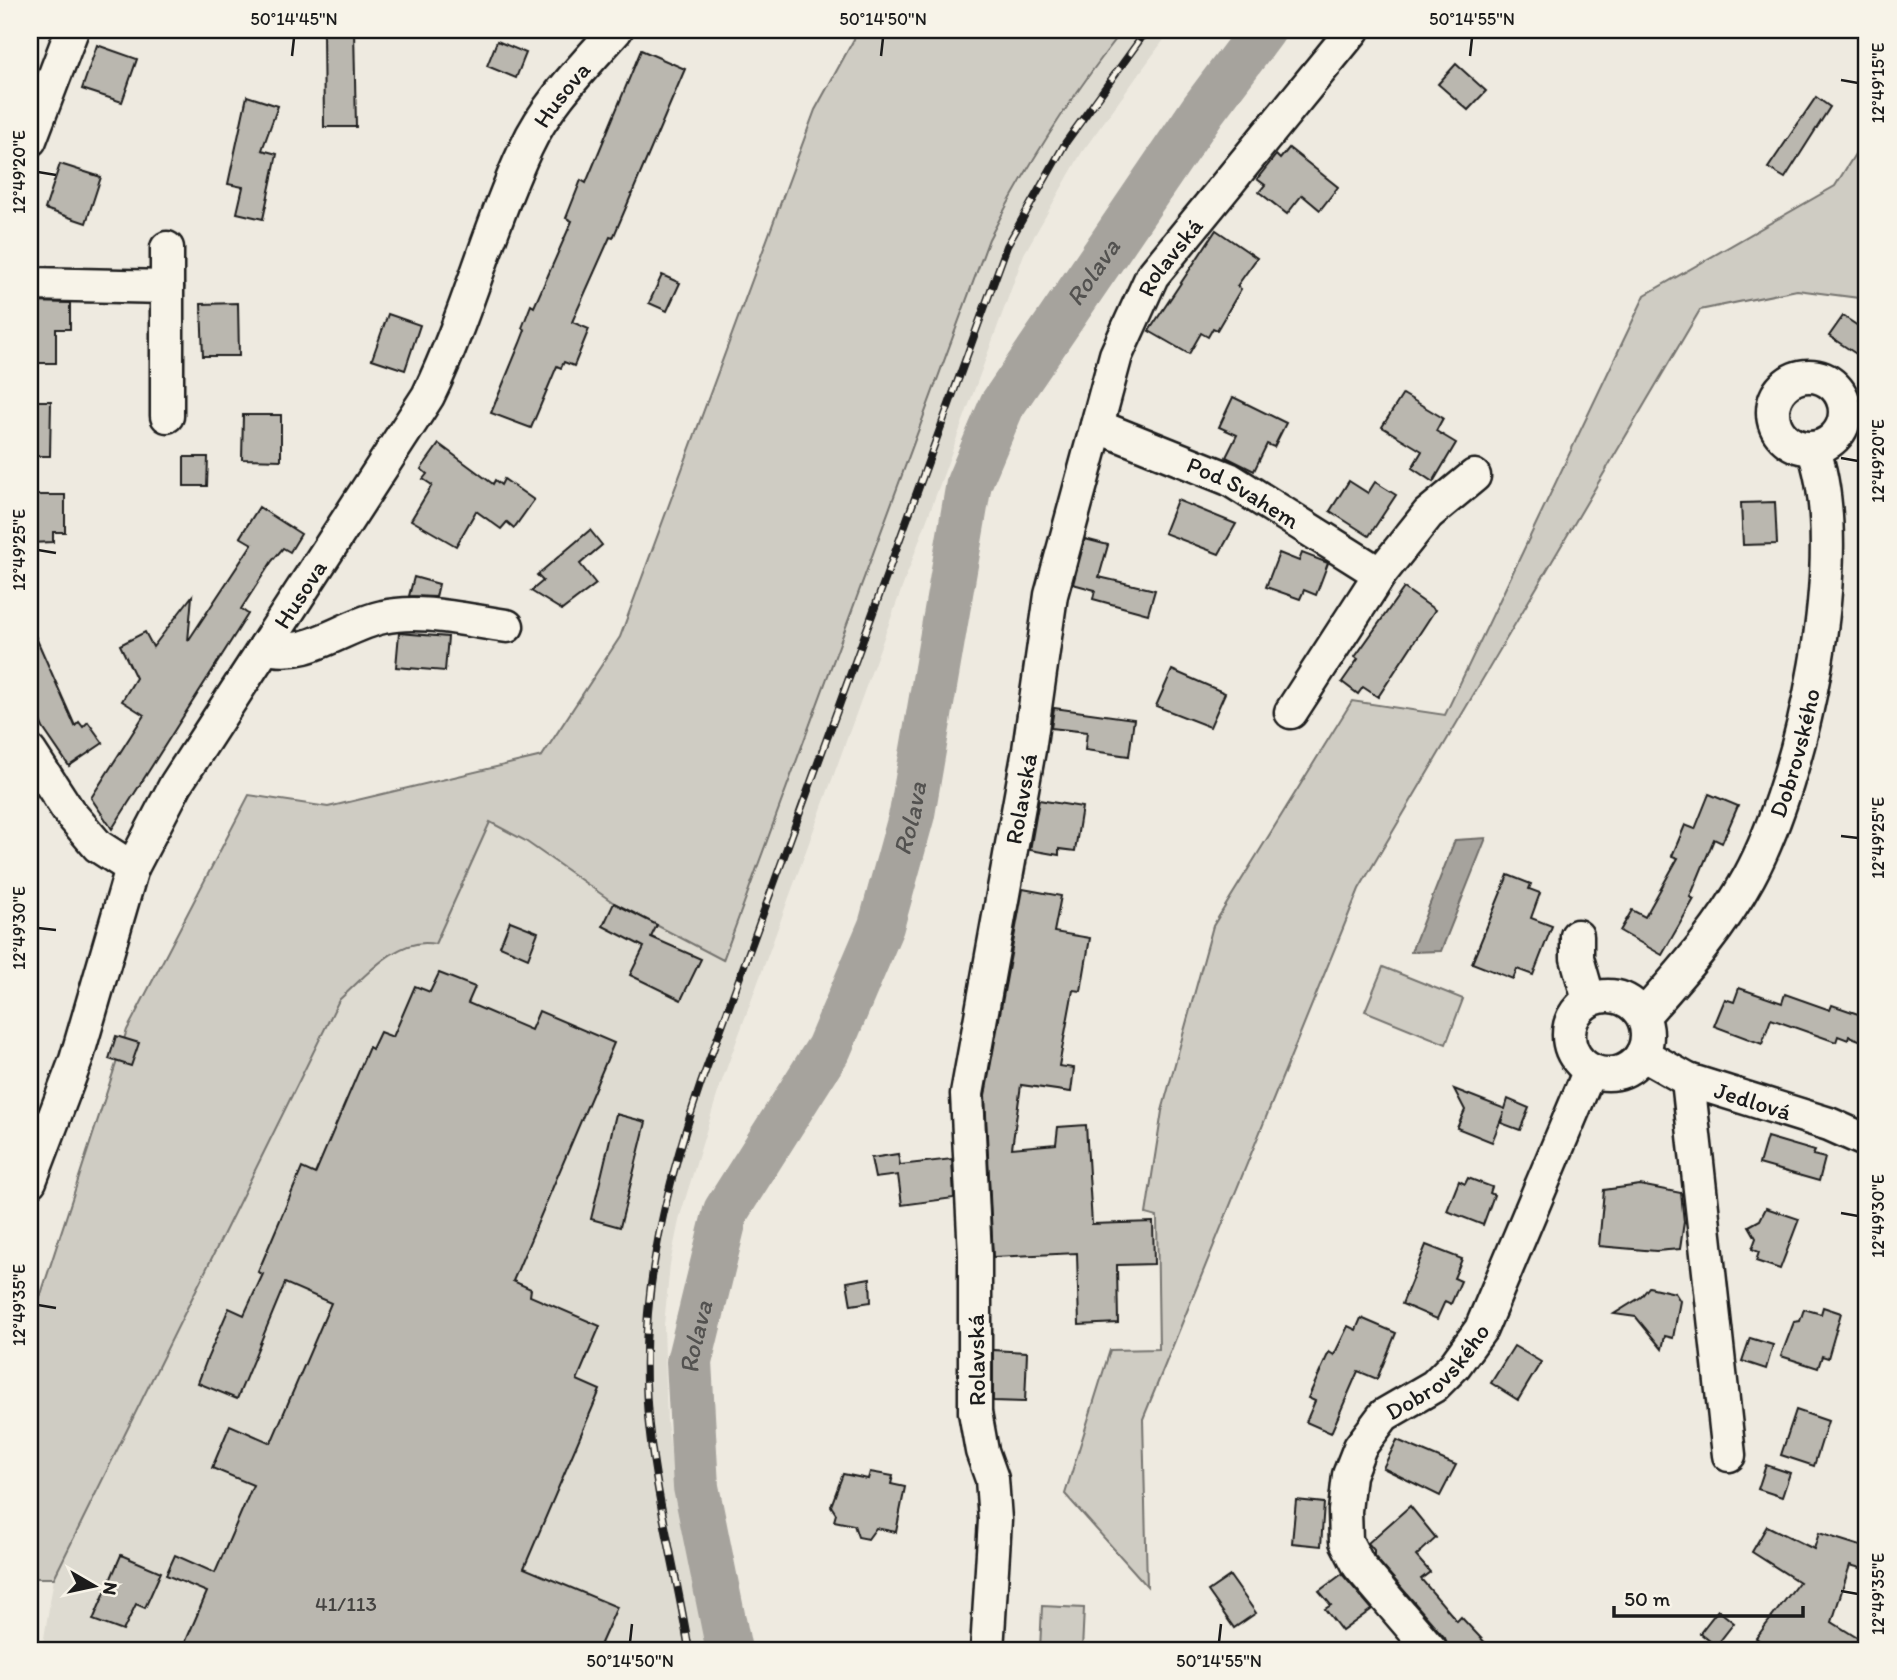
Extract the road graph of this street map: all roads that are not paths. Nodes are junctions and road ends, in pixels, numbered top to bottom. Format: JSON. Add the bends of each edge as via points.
{"nodes":[{"id":1,"x":72,"y":30,"type":"edge"},
{"id":2,"x":616,"y":30,"type":"edge"},
{"id":3,"x":1353,"y":30,"type":"edge"},
{"id":4,"x":30,"y":140,"type":"edge"},
{"id":5,"x":167,"y":248,"type":"dead end"},
{"id":6,"x":30,"y":284,"type":"edge"},
{"id":7,"x":167,"y":287,"type":"junction"},
{"id":8,"x":1856,"y":403,"type":"edge"},
{"id":9,"x":167,"y":416,"type":"dead end"},
{"id":10,"x":1097,"y":426,"type":"junction"},
{"id":11,"x":1812,"y":448,"type":"junction"},
{"id":12,"x":1474,"y":475,"type":"dead end"},
{"id":13,"x":1380,"y":574,"type":"junction"},
{"id":14,"x":507,"y":626,"type":"dead end"},
{"id":15,"x":265,"y":647,"type":"junction"},
{"id":16,"x":1291,"y":712,"type":"dead end"},
{"id":17,"x":30,"y":752,"type":"edge"},
{"id":18,"x":132,"y":868,"type":"junction"},
{"id":19,"x":1577,"y":936,"type":"dead end"},
{"id":20,"x":1589,"y":1000,"type":"junction"},
{"id":21,"x":1643,"y":1016,"type":"junction"},
{"id":22,"x":1642,"y":1054,"type":"junction"},
{"id":23,"x":1590,"y":1070,"type":"junction"},
{"id":24,"x":1688,"y":1080,"type":"junction"},
{"id":25,"x":1867,"y":1141,"type":"edge"},
{"id":26,"x":30,"y":1181,"type":"edge"},
{"id":27,"x":1729,"y":1455,"type":"dead end"},
{"id":28,"x":988,"y":1650,"type":"edge"},
{"id":29,"x":1432,"y":1650,"type":"edge"}],
"edges":[{"from":1,"to":4,"type":"street"},
{"from":2,"to":15,"type":"street","name":"Husova","via":[[571,81],[527,146],[428,396]]},
{"from":3,"to":10,"type":"street","name":"Rolavská","via":[[1152,276],[1116,355]]},
{"from":5,"to":7,"type":"street"},
{"from":6,"to":7,"type":"street"},
{"from":7,"to":9,"type":"street"},
{"from":8,"to":11,"type":"street","via":[[1840,431],[1829,442]]},
{"from":8,"to":11,"type":"street","via":[[1818,377],[1791,381],[1777,395],[1772,412],[1778,430],[1787,441]]},
{"from":10,"to":13,"type":"street","name":"Pod Svahem","via":[[1229,479]]},
{"from":10,"to":28,"type":"street","name":"Rolavská","via":[[1051,594],[1029,750],[967,1094],[975,1255],[975,1412],[992,1479],[995,1520]]},
{"from":11,"to":21,"type":"street","name":"Dobrovského","via":[[1823,497],[1826,576],[1817,661],[1800,738],[1780,804],[1750,876],[1718,928]]},
{"from":12,"to":13,"type":"street","via":[[1428,514]]},
{"from":13,"to":16,"type":"street"},
{"from":14,"to":15,"type":"street","via":[[408,614],[383,617],[298,649],[280,652]]},
{"from":15,"to":18,"type":"street","name":"Husova","via":[[176,784]]},
{"from":17,"to":18,"type":"street","via":[[69,812],[98,846]]},
{"from":18,"to":26,"type":"street","name":"Husova","via":[[76,1059]]},
{"from":19,"to":20,"type":"street","via":[[1577,958]]},
{"from":20,"to":21,"type":"street","via":[[1619,997]]},
{"from":20,"to":23,"type":"street","via":[[1571,1021],[1569,1035],[1572,1049]]},
{"from":21,"to":22,"type":"street","via":[[1648,1035]]},
{"from":22,"to":23,"type":"street","via":[[1633,1066],[1620,1072]]},
{"from":22,"to":24,"type":"street","name":"Jedlová"},
{"from":23,"to":29,"type":"street","name":"Dobrovského","via":[[1481,1329],[1434,1386],[1384,1415],[1360,1447],[1349,1475],[1346,1541],[1359,1566]]},
{"from":24,"to":25,"type":"street","name":"Jedlová","via":[[1829,1124]]},
{"from":24,"to":27,"type":"street"}]}
